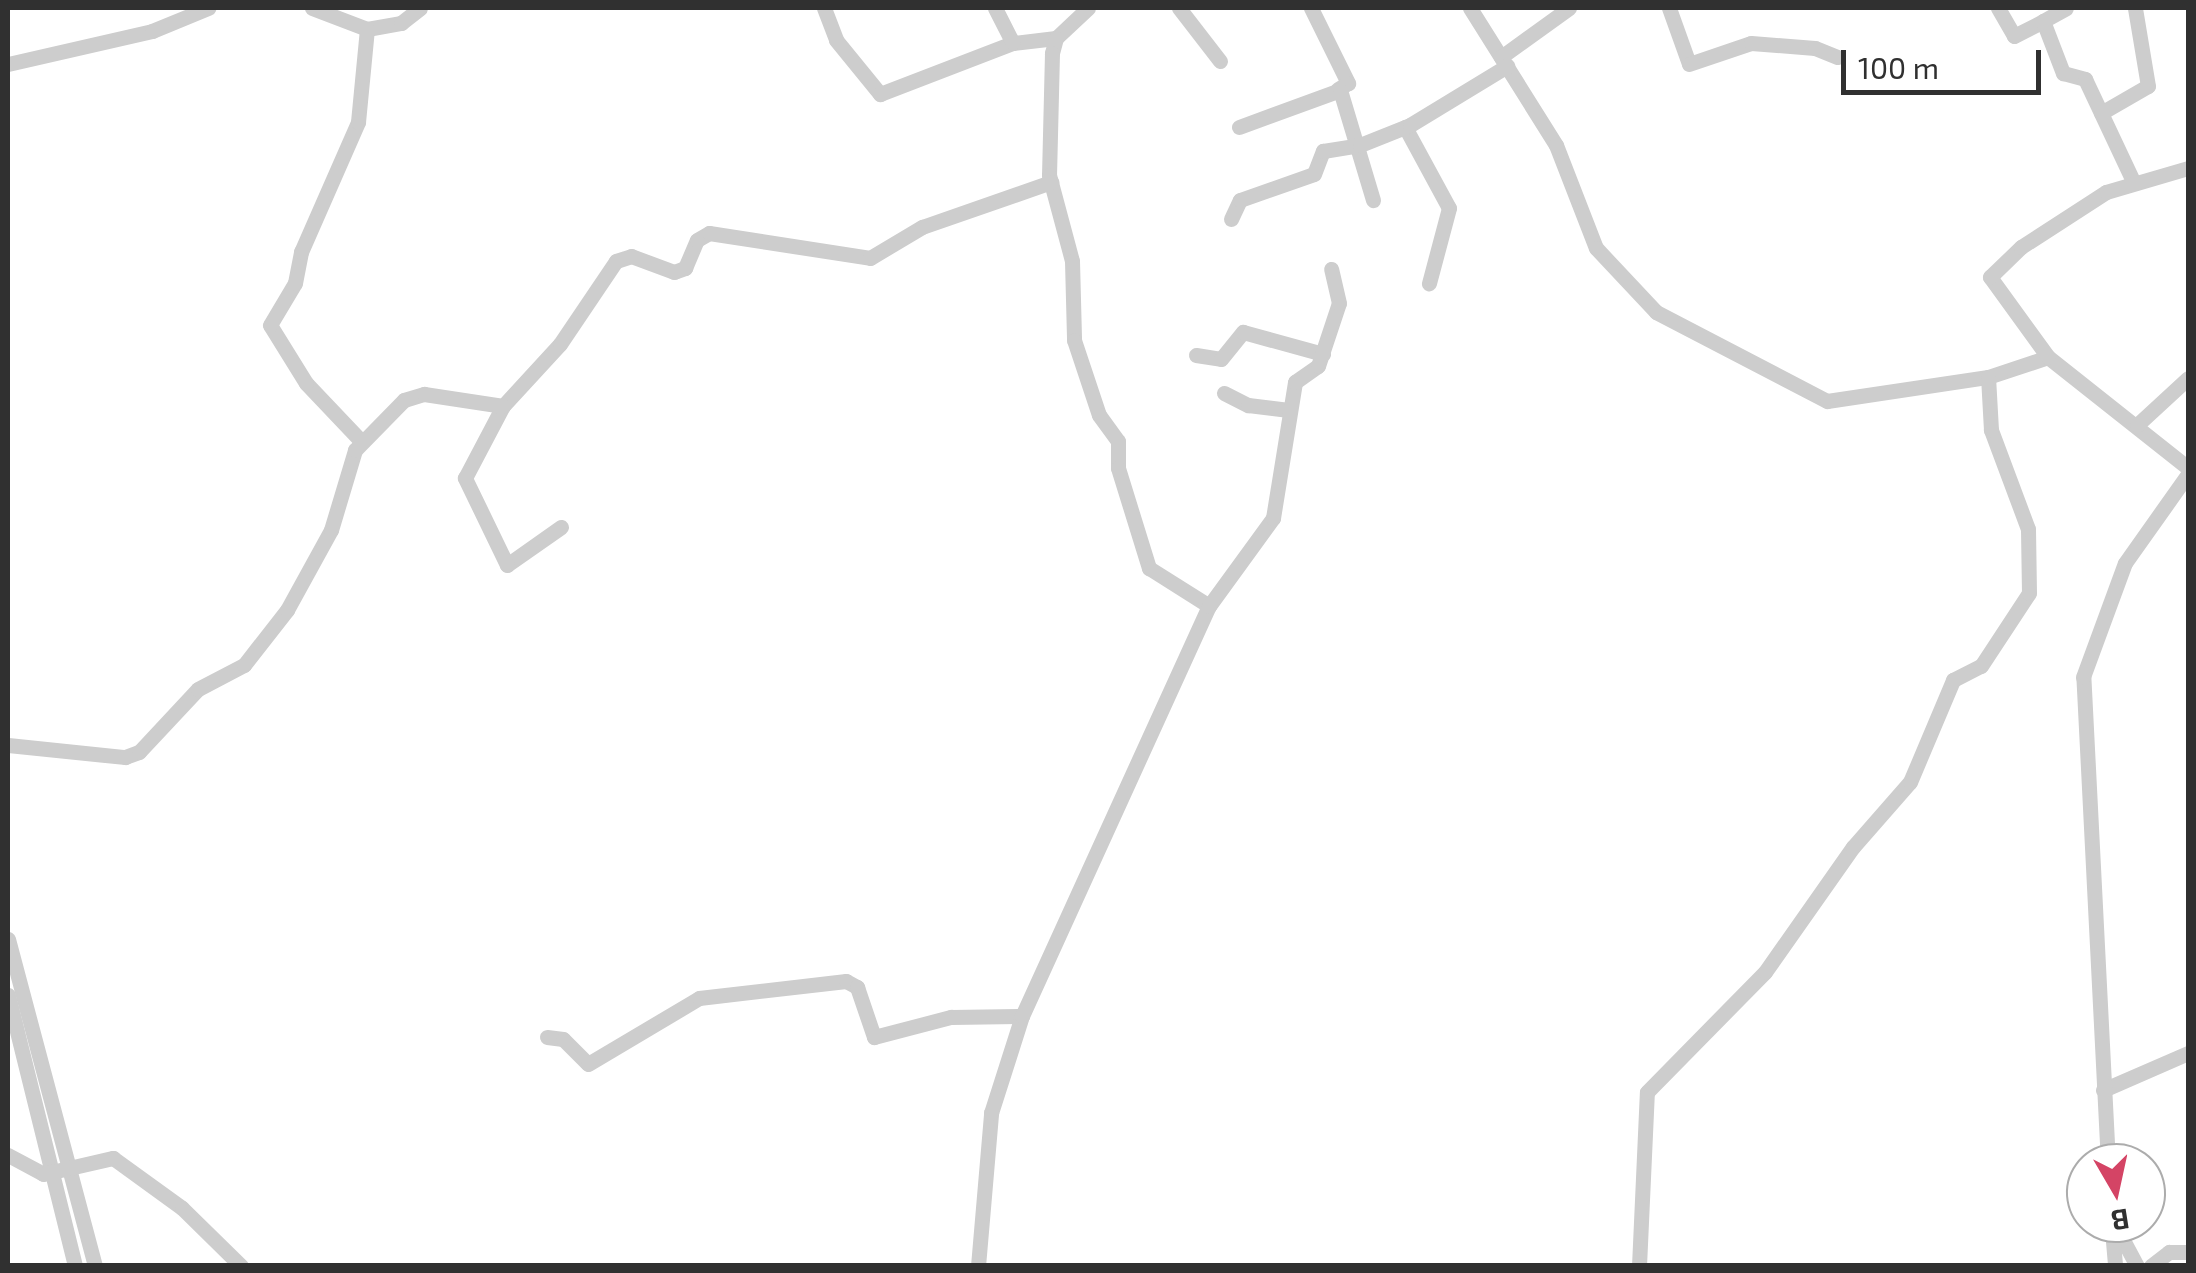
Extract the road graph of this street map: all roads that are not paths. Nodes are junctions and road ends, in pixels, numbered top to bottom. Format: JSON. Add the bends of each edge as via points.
{"nodes":[{"id":1,"x":208,"y":8,"type":"edge"},
{"id":2,"x":312,"y":8,"type":"edge"},
{"id":3,"x":420,"y":8,"type":"edge"},
{"id":4,"x":824,"y":8,"type":"edge"},
{"id":5,"x":995,"y":8,"type":"edge"},
{"id":6,"x":1088,"y":8,"type":"edge"},
{"id":7,"x":1178,"y":8,"type":"edge"},
{"id":8,"x":1311,"y":8,"type":"edge"},
{"id":9,"x":1470,"y":8,"type":"edge"},
{"id":10,"x":1570,"y":8,"type":"edge"},
{"id":11,"x":1669,"y":8,"type":"edge"},
{"id":12,"x":1998,"y":8,"type":"edge"},
{"id":13,"x":2066,"y":8,"type":"edge"},
{"id":14,"x":2135,"y":8,"type":"edge"},
{"id":15,"x":2043,"y":21,"type":"junction"},
{"id":16,"x":366,"y":29,"type":"junction"},
{"id":17,"x":1056,"y":38,"type":"junction"},
{"id":18,"x":1013,"y":43,"type":"junction"},
{"id":19,"x":1837,"y":57,"type":"dead end"},
{"id":20,"x":1220,"y":61,"type":"dead end"},
{"id":21,"x":1504,"y":62,"type":"junction"},
{"id":22,"x":8,"y":64,"type":"edge"},
{"id":23,"x":1338,"y":89,"type":"junction"},
{"id":24,"x":2101,"y":113,"type":"junction"},
{"id":25,"x":1239,"y":127,"type":"dead end"},
{"id":26,"x":1405,"y":127,"type":"junction"},
{"id":27,"x":1358,"y":145,"type":"junction"},
{"id":28,"x":2188,"y":168,"type":"edge"},
{"id":29,"x":2133,"y":181,"type":"junction"},
{"id":30,"x":1051,"y":182,"type":"junction"},
{"id":31,"x":1373,"y":200,"type":"dead end"},
{"id":32,"x":1231,"y":219,"type":"dead end"},
{"id":33,"x":1331,"y":268,"type":"dead end"},
{"id":34,"x":1428,"y":283,"type":"dead end"},
{"id":35,"x":1323,"y":354,"type":"junction"},
{"id":36,"x":1196,"y":355,"type":"dead end"},
{"id":37,"x":2048,"y":357,"type":"junction"},
{"id":38,"x":1988,"y":377,"type":"junction"},
{"id":39,"x":2188,"y":378,"type":"edge"},
{"id":40,"x":1224,"y":393,"type":"dead end"},
{"id":41,"x":503,"y":406,"type":"junction"},
{"id":42,"x":1289,"y":410,"type":"junction"},
{"id":43,"x":2137,"y":425,"type":"junction"},
{"id":44,"x":361,"y":440,"type":"junction"},
{"id":45,"x":2188,"y":471,"type":"edge"},
{"id":46,"x":561,"y":527,"type":"dead end"},
{"id":47,"x":1209,"y":606,"type":"junction"},
{"id":48,"x":17,"y":746,"type":"edge"},
{"id":49,"x":8,"y":939,"type":"edge"},
{"id":50,"x":8,"y":995,"type":"edge"},
{"id":51,"x":1022,"y":1016,"type":"junction"},
{"id":52,"x":547,"y":1037,"type":"dead end"},
{"id":53,"x":2188,"y":1053,"type":"edge"},
{"id":54,"x":2103,"y":1090,"type":"junction"},
{"id":55,"x":2107,"y":1143,"type":"edge"},
{"id":56,"x":8,"y":1154,"type":"edge"},
{"id":57,"x":60,"y":1171,"type":"junction"},
{"id":58,"x":2124,"y":1243,"type":"edge"},
{"id":59,"x":2188,"y":1252,"type":"edge"},
{"id":60,"x":978,"y":1254,"type":"edge"},
{"id":61,"x":75,"y":1266,"type":"edge"},
{"id":62,"x":94,"y":1266,"type":"edge"},
{"id":63,"x":241,"y":1266,"type":"edge"},
{"id":64,"x":1639,"y":1266,"type":"edge"},
{"id":65,"x":2137,"y":1266,"type":"edge"},
{"id":66,"x":2151,"y":1266,"type":"edge"}],
"edges":[{"from":1,"to":22,"type":"street","via":[[152,31]]},
{"from":2,"to":16,"type":"street"},
{"from":3,"to":16,"type":"street","via":[[400,23]]},
{"from":4,"to":18,"type":"street","via":[[836,40],[880,94]]},
{"from":5,"to":18,"type":"street"},
{"from":6,"to":17,"type":"street"},
{"from":7,"to":20,"type":"street"},
{"from":8,"to":23,"type":"street","via":[[1348,83]]},
{"from":9,"to":21,"type":"street"},
{"from":10,"to":21,"type":"street"},
{"from":11,"to":19,"type":"street","via":[[1689,64],[1751,43],[1815,48]]},
{"from":12,"to":15,"type":"street","via":[[2014,36]]},
{"from":13,"to":15,"type":"street"},
{"from":14,"to":24,"type":"street","via":[[2148,86]]},
{"from":15,"to":24,"type":"street","via":[[2063,73],[2086,80]]},
{"from":16,"to":44,"type":"street","via":[[358,122],[300,252],[295,283],[270,325],[306,383]]},
{"from":17,"to":18,"type":"street"},
{"from":17,"to":30,"type":"street"},
{"from":21,"to":26,"type":"street"},
{"from":21,"to":38,"type":"street","via":[[1556,144],[1587,233],[1656,312],[1827,401]]},
{"from":23,"to":25,"type":"street"},
{"from":23,"to":27,"type":"street"},
{"from":24,"to":29,"type":"street"},
{"from":26,"to":27,"type":"street"},
{"from":26,"to":34,"type":"street","via":[[1448,208]]},
{"from":27,"to":31,"type":"street"},
{"from":27,"to":32,"type":"street","via":[[1323,151],[1314,174],[1240,200]]},
{"from":28,"to":29,"type":"street"},
{"from":29,"to":37,"type":"street","via":[[2021,247],[1990,278]]},
{"from":30,"to":41,"type":"street","via":[[922,226],[870,258],[709,233],[697,240],[685,268],[674,272],[620,258],[560,344]]},
{"from":30,"to":47,"type":"street","via":[[1072,262],[1074,340],[1099,414],[1118,440],[1118,468],[1146,560],[1156,574]]},
{"from":33,"to":35,"type":"street","via":[[1339,303]]},
{"from":35,"to":36,"type":"street","via":[[1242,332],[1221,359]]},
{"from":35,"to":42,"type":"street","via":[[1295,382]]},
{"from":37,"to":38,"type":"street"},
{"from":37,"to":43,"type":"street"},
{"from":38,"to":64,"type":"street","via":[[1991,430],[2021,494],[2028,529],[2029,593],[1982,666],[1953,680],[1910,782],[1853,847],[1765,972],[1647,1092]]},
{"from":39,"to":43,"type":"street"},
{"from":40,"to":42,"type":"street","via":[[1248,405]]},
{"from":41,"to":44,"type":"street","via":[[414,395]]},
{"from":41,"to":46,"type":"street","via":[[468,466],[472,504],[507,565]]},
{"from":42,"to":47,"type":"street","via":[[1273,518]]},
{"from":43,"to":45,"type":"street"},
{"from":44,"to":48,"type":"street","via":[[331,530],[287,610],[244,665],[198,689],[133,756]]},
{"from":45,"to":54,"type":"street","via":[[2124,563],[2083,677]]},
{"from":47,"to":51,"type":"street"},
{"from":49,"to":57,"type":"street"},
{"from":50,"to":57,"type":"street"},
{"from":51,"to":52,"type":"street","via":[[951,1017],[881,1038],[869,1032],[857,987],[846,981],[699,998],[588,1064],[563,1039]]},
{"from":51,"to":60,"type":"street","via":[[991,1113]]},
{"from":53,"to":54,"type":"street"},
{"from":54,"to":55,"type":"street"},
{"from":56,"to":57,"type":"street","via":[[30,1171]]},
{"from":57,"to":61,"type":"street"},
{"from":57,"to":62,"type":"street"},
{"from":57,"to":63,"type":"street","via":[[100,1157],[124,1164]]},
{"from":58,"to":65,"type":"street"},
{"from":59,"to":66,"type":"street","via":[[2168,1252]]}]}
